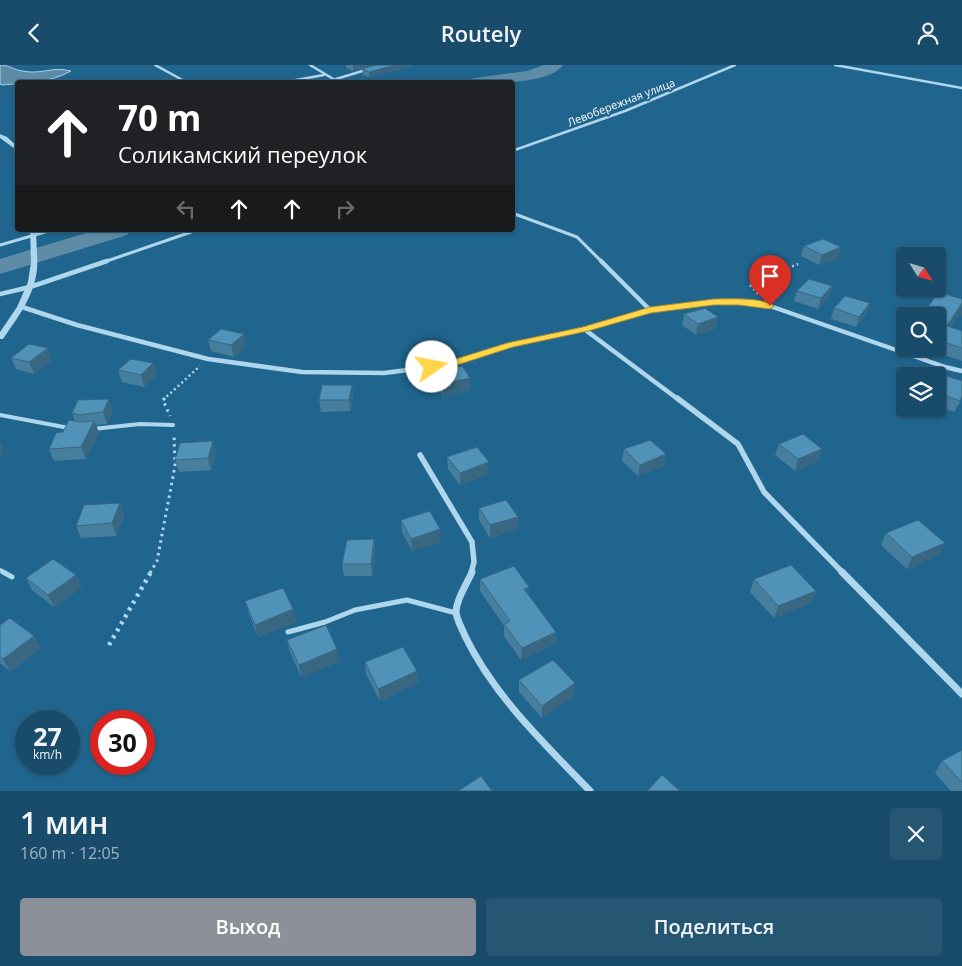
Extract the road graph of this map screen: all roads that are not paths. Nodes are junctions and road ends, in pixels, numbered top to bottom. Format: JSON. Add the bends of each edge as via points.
{"nodes":[{"id":1,"x":155,"y":65,"type":"edge"},
{"id":2,"x":310,"y":65,"type":"edge"},
{"id":3,"x":735,"y":65,"type":"edge"},
{"id":4,"x":835,"y":65,"type":"edge"},
{"id":5,"x":377,"y":67,"type":"edge"},
{"id":6,"x":855,"y":67,"type":"edge"},
{"id":7,"x":324,"y":75,"type":"junction"},
{"id":8,"x":336,"y":79,"type":"joint"},
{"id":9,"x":182,"y":80,"type":"edge"},
{"id":10,"x":296,"y":80,"type":"edge"},
{"id":11,"x":962,"y":88,"type":"edge"},
{"id":12,"x":0,"y":137,"type":"edge"},
{"id":13,"x":15,"y":147,"type":"edge"},
{"id":14,"x":515,"y":150,"type":"edge"},
{"id":15,"x":515,"y":214,"type":"edge"},
{"id":16,"x":191,"y":232,"type":"edge"},
{"id":17,"x":33,"y":233,"type":"edge"},
{"id":18,"x":0,"y":245,"type":"edge"},
{"id":19,"x":33,"y":273,"type":"joint"},
{"id":20,"x":30,"y":287,"type":"junction"},
{"id":21,"x":0,"y":294,"type":"edge"},
{"id":22,"x":22,"y":307,"type":"junction"},
{"id":23,"x":650,"y":310,"type":"junction"},
{"id":24,"x":584,"y":329,"type":"junction"},
{"id":25,"x":0,"y":337,"type":"edge"},
{"id":26,"x":962,"y":371,"type":"edge"},
{"id":27,"x":0,"y":415,"type":"edge"},
{"id":28,"x":173,"y":425,"type":"road end"},
{"id":29,"x":76,"y":429,"type":"edge"},
{"id":30,"x":84,"y":429,"type":"edge"},
{"id":31,"x":420,"y":455,"type":"dead end"},
{"id":32,"x":0,"y":570,"type":"edge"},
{"id":33,"x":12,"y":577,"type":"dead end"},
{"id":34,"x":456,"y":613,"type":"junction"},
{"id":35,"x":288,"y":633,"type":"dead end"},
{"id":36,"x":962,"y":694,"type":"edge"},
{"id":37,"x":590,"y":791,"type":"edge"}],
"edges":[{"from":1,"to":9,"type":"street"},
{"from":2,"to":7,"type":"street"},
{"from":3,"to":14,"type":"street","name":"Левобережная улица","via":[[680,89]]},
{"from":4,"to":6,"type":"street"},
{"from":5,"to":8,"type":"street"},
{"from":6,"to":11,"type":"street"},
{"from":7,"to":8,"type":"street"},
{"from":7,"to":10,"type":"street"},
{"from":12,"to":13,"type":"street"},
{"from":15,"to":23,"type":"street","via":[[577,237]]},
{"from":16,"to":20,"type":"street"},
{"from":17,"to":18,"type":"street"},
{"from":17,"to":19,"type":"street"},
{"from":19,"to":20,"type":"street"},
{"from":20,"to":21,"type":"street"},
{"from":20,"to":22,"type":"street"},
{"from":22,"to":24,"type":"street","via":[[77,325],[208,359],[302,372],[384,373],[448,365],[511,345]]},
{"from":22,"to":25,"type":"street"},
{"from":23,"to":24,"type":"street"},
{"from":23,"to":26,"type":"street","via":[[714,302],[770,306]]},
{"from":24,"to":36,"type":"street","via":[[738,444],[764,492]]},
{"from":27,"to":29,"type":"lane"},
{"from":28,"to":30,"type":"lane"},
{"from":31,"to":34,"type":"street","via":[[472,542],[472,569],[461,590]]},
{"from":32,"to":33,"type":"lane"},
{"from":34,"to":35,"type":"lane","via":[[407,600],[355,610]]},
{"from":34,"to":37,"type":"street","via":[[466,639],[494,684]]}]}
